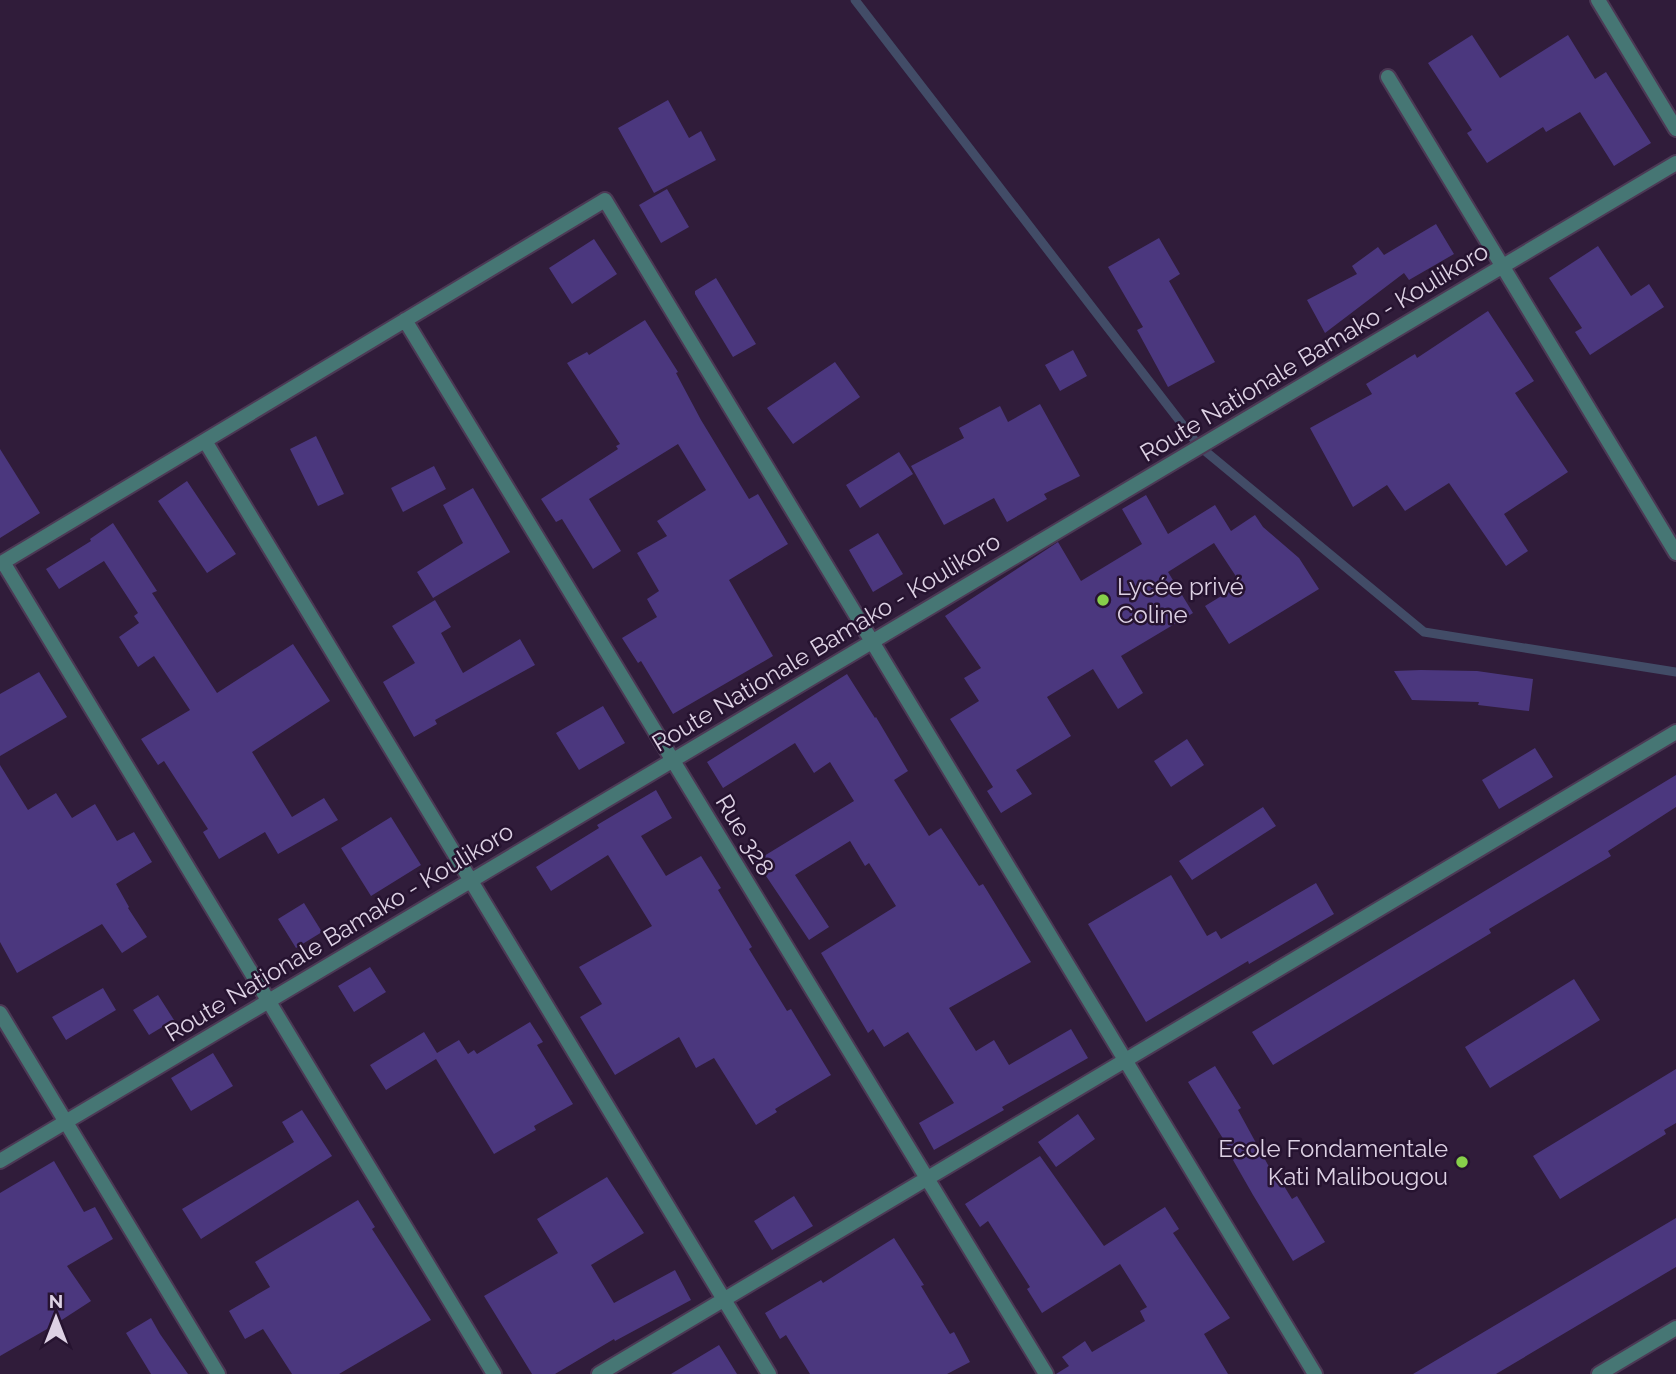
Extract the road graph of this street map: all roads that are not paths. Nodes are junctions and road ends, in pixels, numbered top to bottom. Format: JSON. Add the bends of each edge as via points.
{"nodes":[{"id":1,"x":1598,"y":0,"type":"edge"},
{"id":2,"x":1388,"y":78,"type":"dead end"},
{"id":3,"x":1676,"y":129,"type":"edge"},
{"id":4,"x":1676,"y":163,"type":"edge"},
{"id":5,"x":1503,"y":267,"type":"junction"},
{"id":6,"x":405,"y":320,"type":"junction"},
{"id":7,"x":205,"y":441,"type":"junction"},
{"id":8,"x":1676,"y":553,"type":"edge"},
{"id":9,"x":1,"y":563,"type":"edge"},
{"id":10,"x":872,"y":642,"type":"junction"},
{"id":11,"x":1676,"y":732,"type":"edge"},
{"id":12,"x":673,"y":761,"type":"junction"},
{"id":13,"x":471,"y":881,"type":"junction"},
{"id":14,"x":268,"y":1001,"type":"junction"},
{"id":15,"x":0,"y":1013,"type":"edge"},
{"id":16,"x":1125,"y":1060,"type":"junction"},
{"id":17,"x":66,"y":1122,"type":"junction"},
{"id":18,"x":0,"y":1161,"type":"edge"},
{"id":19,"x":927,"y":1178,"type":"junction"},
{"id":20,"x":724,"y":1300,"type":"junction"},
{"id":21,"x":1676,"y":1328,"type":"edge"},
{"id":22,"x":218,"y":1374,"type":"edge"},
{"id":23,"x":494,"y":1374,"type":"edge"},
{"id":24,"x":599,"y":1374,"type":"edge"},
{"id":25,"x":769,"y":1374,"type":"edge"},
{"id":26,"x":1046,"y":1374,"type":"edge"},
{"id":27,"x":1315,"y":1374,"type":"edge"},
{"id":28,"x":1599,"y":1374,"type":"edge"}],
"edges":[{"from":1,"to":3,"type":"street"},
{"from":2,"to":5,"type":"street"},
{"from":4,"to":5,"type":"street","name":"Route Nationale Bamako - Koulikoro"},
{"from":5,"to":8,"type":"street"},
{"from":5,"to":10,"type":"street","name":"Route Nationale Bamako - Koulikoro"},
{"from":6,"to":7,"type":"street"},
{"from":6,"to":10,"type":"street","via":[[604,200]]},
{"from":6,"to":12,"type":"street","name":"Rue 328"},
{"from":7,"to":9,"type":"street"},
{"from":7,"to":13,"type":"street"},
{"from":9,"to":14,"type":"street"},
{"from":10,"to":12,"type":"street","name":"Route Nationale Bamako - Koulikoro"},
{"from":10,"to":16,"type":"street"},
{"from":11,"to":16,"type":"street"},
{"from":12,"to":13,"type":"street","name":"Route Nationale Bamako - Koulikoro"},
{"from":12,"to":19,"type":"street","name":"Rue 328"},
{"from":13,"to":14,"type":"street","name":"Route Nationale Bamako - Koulikoro"},
{"from":13,"to":20,"type":"street"},
{"from":14,"to":17,"type":"street","name":"Route Nationale Bamako - Koulikoro"},
{"from":14,"to":23,"type":"street"},
{"from":15,"to":17,"type":"street"},
{"from":16,"to":19,"type":"street"},
{"from":16,"to":27,"type":"street"},
{"from":17,"to":18,"type":"street","name":"Route Nationale Bamako - Koulikoro"},
{"from":17,"to":22,"type":"street"},
{"from":19,"to":20,"type":"street"},
{"from":19,"to":26,"type":"street","name":"Rue 328"},
{"from":20,"to":24,"type":"street"},
{"from":20,"to":25,"type":"street"},
{"from":21,"to":28,"type":"street"}]}
